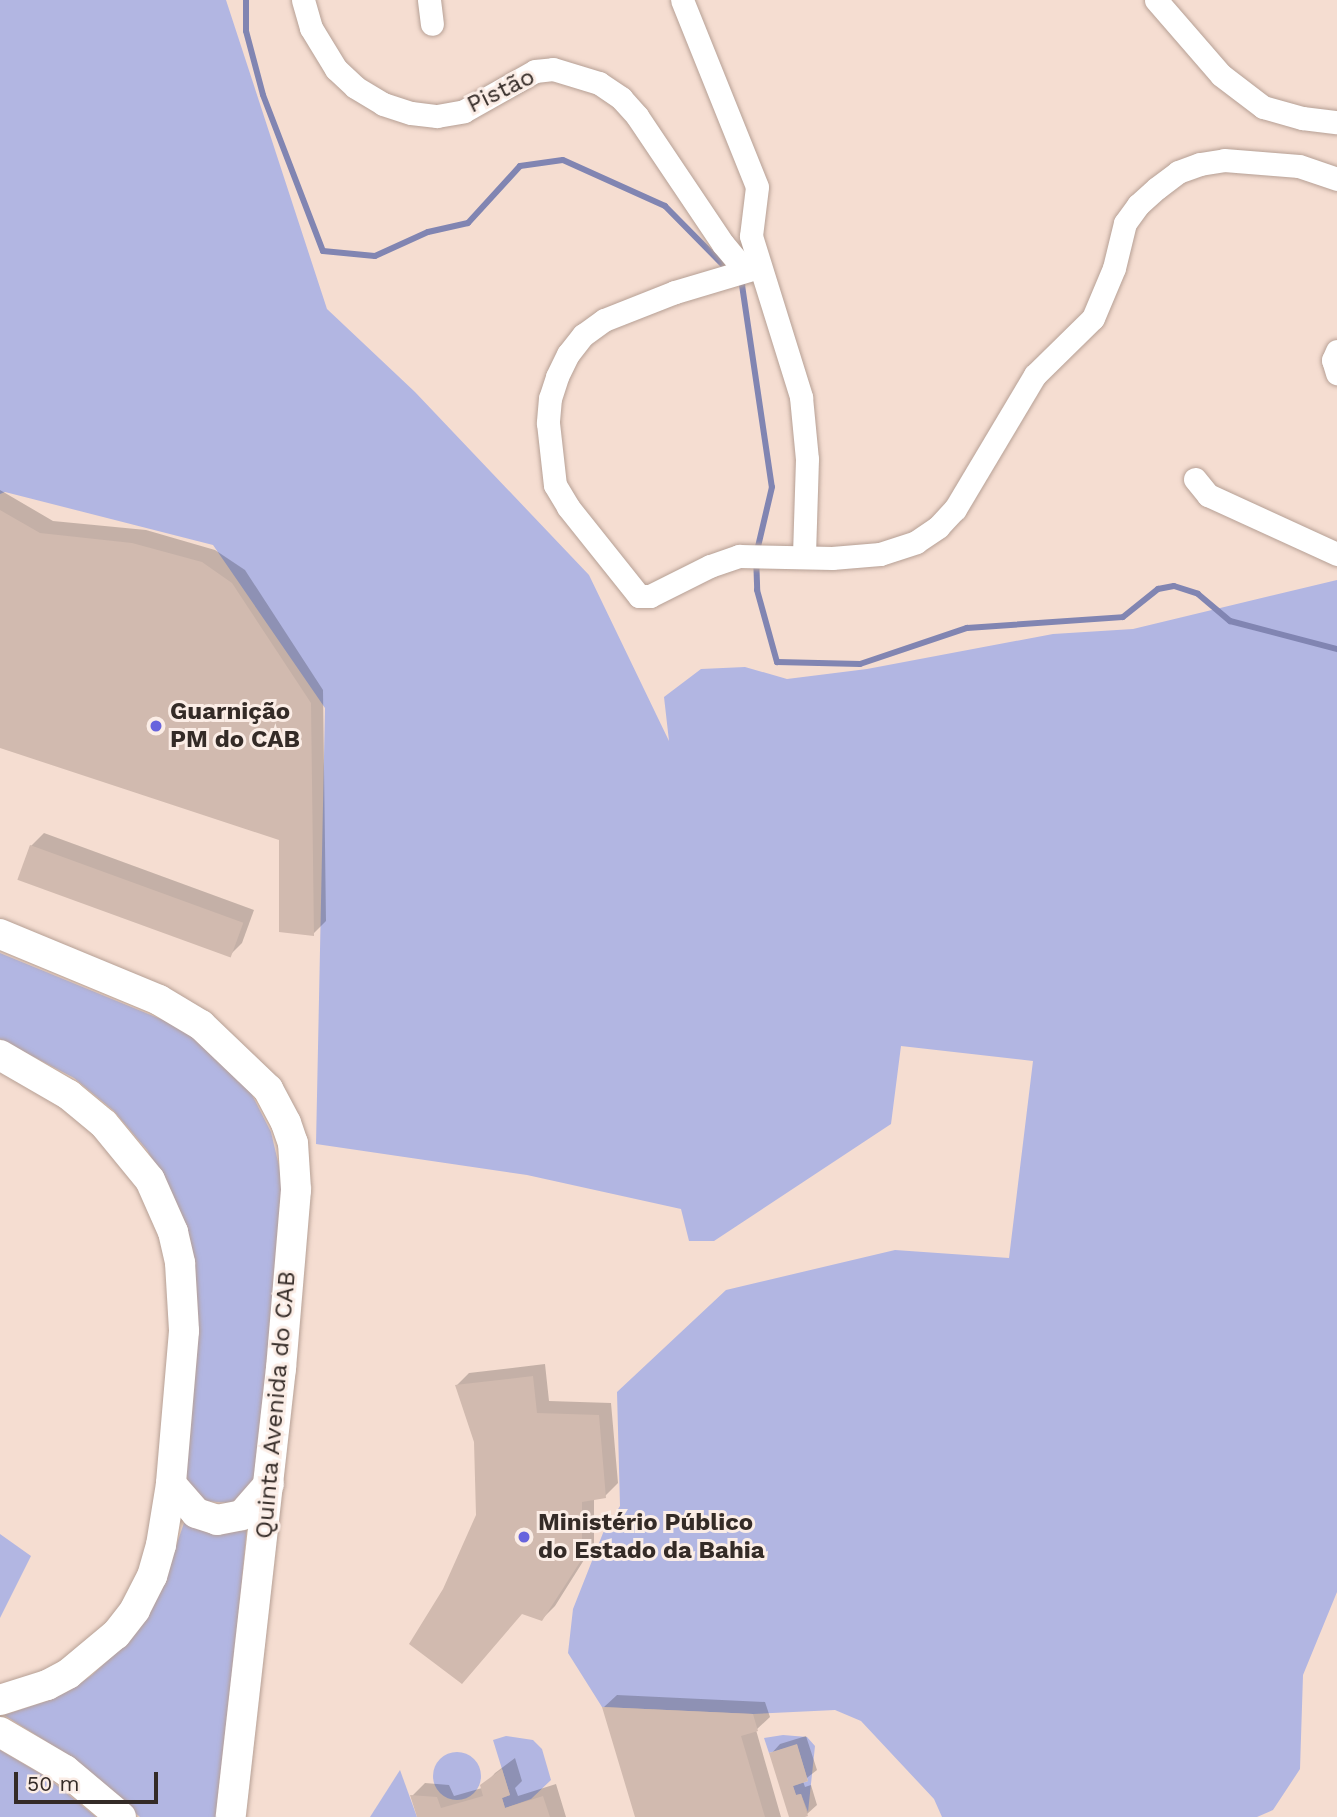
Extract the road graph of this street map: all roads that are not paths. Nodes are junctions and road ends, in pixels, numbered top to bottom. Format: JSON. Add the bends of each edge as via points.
{"nodes":[{"id":1,"x":303,"y":0,"type":"edge"},
{"id":2,"x":429,"y":0,"type":"edge"},
{"id":3,"x":682,"y":0,"type":"edge"},
{"id":4,"x":1156,"y":0,"type":"edge"},
{"id":5,"x":432,"y":24,"type":"dead end"},
{"id":6,"x":1337,"y":122,"type":"edge"},
{"id":7,"x":1337,"y":179,"type":"edge"},
{"id":8,"x":752,"y":268,"type":"junction"},
{"id":9,"x":1337,"y":351,"type":"edge"},
{"id":10,"x":1337,"y":373,"type":"edge"},
{"id":11,"x":1195,"y":479,"type":"dead end"},
{"id":12,"x":1337,"y":554,"type":"edge"},
{"id":13,"x":804,"y":556,"type":"junction"},
{"id":14,"x":1,"y":934,"type":"edge"},
{"id":15,"x":0,"y":1055,"type":"edge"},
{"id":16,"x":171,"y":1484,"type":"junction"},
{"id":17,"x":270,"y":1484,"type":"junction"},
{"id":18,"x":0,"y":1700,"type":"edge"},
{"id":19,"x":0,"y":1732,"type":"edge"},
{"id":20,"x":121,"y":1817,"type":"edge"},
{"id":21,"x":231,"y":1817,"type":"edge"}],
"edges":[{"from":1,"to":8,"type":"street","name":"Pistão","via":[[311,28],[337,69],[383,104],[411,113],[437,116],[464,111],[535,71],[553,69],[599,83],[637,116],[716,235]]},
{"from":2,"to":5,"type":"street"},
{"from":3,"to":8,"type":"street","via":[[757,187]]},
{"from":4,"to":6,"type":"street","via":[[1221,75],[1263,107]]},
{"from":7,"to":13,"type":"street","via":[[1299,166],[1249,160],[1200,164],[1178,172],[1138,205],[1125,223],[1114,268],[1093,318],[1035,375],[975,480],[938,527],[916,542],[880,554]]},
{"from":8,"to":13,"type":"street","via":[[801,397],[807,458]]},
{"from":8,"to":13,"type":"street","via":[[604,320],[583,335],[568,354],[550,398],[555,485],[639,596],[650,596],[724,559]]},
{"from":9,"to":10,"type":"street"},
{"from":11,"to":12,"type":"street","via":[[1208,495]]},
{"from":14,"to":17,"type":"main road","name":"Quinta Avenida do CAB","via":[[159,1000],[201,1025],[268,1089],[286,1122],[293,1143],[296,1191]]},
{"from":15,"to":16,"type":"main road","via":[[69,1095],[104,1124],[143,1171],[164,1206],[173,1232],[184,1331]]},
{"from":16,"to":17,"type":"main road","via":[[196,1513],[218,1520],[242,1515]]},
{"from":16,"to":18,"type":"main road","via":[[152,1576],[116,1634],[68,1674]]},
{"from":17,"to":21,"type":"main road","name":"Quinta Avenida do CAB"},
{"from":19,"to":20,"type":"main road","via":[[65,1770]]}]}
